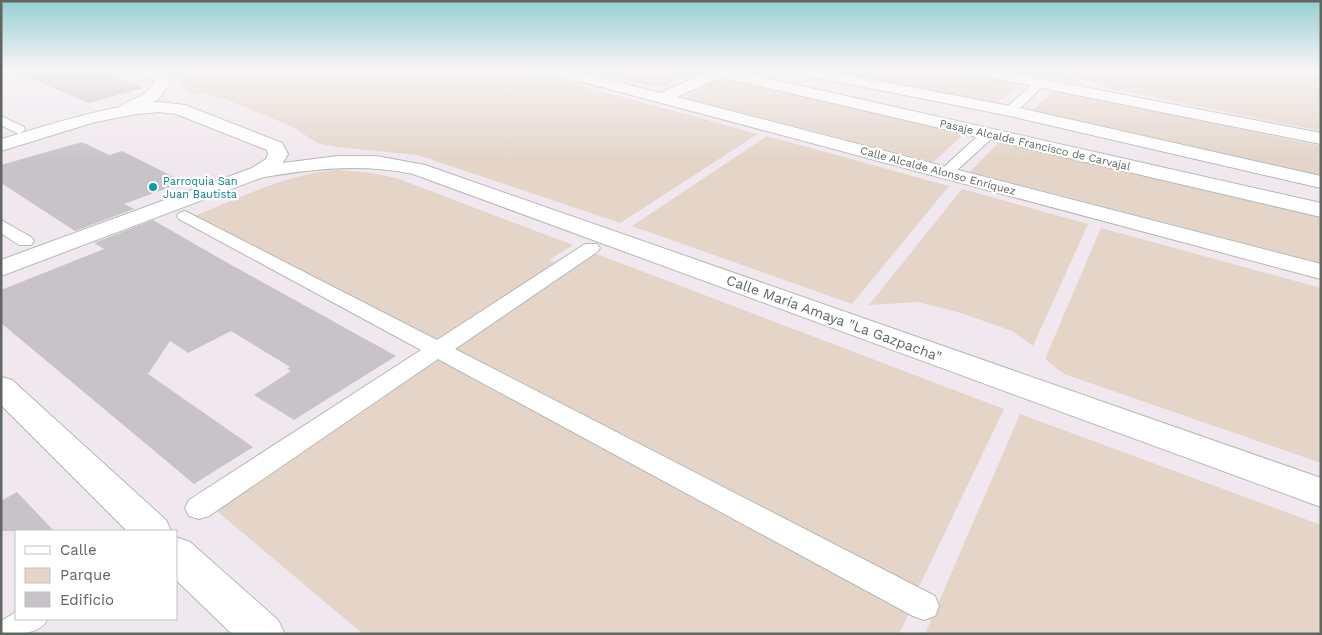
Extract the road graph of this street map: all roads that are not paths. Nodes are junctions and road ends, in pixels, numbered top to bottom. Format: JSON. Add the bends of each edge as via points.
{"nodes":[{"id":1,"x":145,"y":100,"type":"edge"},
{"id":2,"x":171,"y":100,"type":"edge"},
{"id":3,"x":668,"y":100,"type":"edge"},
{"id":4,"x":845,"y":100,"type":"edge"},
{"id":5,"x":952,"y":100,"type":"edge"},
{"id":6,"x":1022,"y":100,"type":"edge"},
{"id":7,"x":1122,"y":100,"type":"edge"},
{"id":8,"x":179,"y":109,"type":"junction"},
{"id":9,"x":1012,"y":109,"type":"dead end"},
{"id":10,"x":126,"y":110,"type":"junction"},
{"id":11,"x":1,"y":120,"type":"edge"},
{"id":12,"x":19,"y":130,"type":"dead end"},
{"id":13,"x":984,"y":137,"type":"dead end"},
{"id":14,"x":1321,"y":139,"type":"edge"},
{"id":15,"x":1,"y":145,"type":"edge"},
{"id":16,"x":275,"y":147,"type":"junction"},
{"id":17,"x":343,"y":159,"type":"junction"},
{"id":18,"x":950,"y":168,"type":"dead end"},
{"id":19,"x":259,"y":172,"type":"junction"},
{"id":20,"x":1321,"y":182,"type":"edge"},
{"id":21,"x":1321,"y":210,"type":"edge"},
{"id":22,"x":185,"y":216,"type":"dead end"},
{"id":23,"x":1,"y":225,"type":"edge"},
{"id":24,"x":25,"y":241,"type":"dead end"},
{"id":25,"x":591,"y":248,"type":"dead end"},
{"id":26,"x":1,"y":269,"type":"edge"},
{"id":27,"x":1321,"y":272,"type":"edge"},
{"id":28,"x":438,"y":350,"type":"junction"},
{"id":29,"x":1,"y":387,"type":"edge"},
{"id":30,"x":1321,"y":493,"type":"edge"},
{"id":31,"x":199,"y":508,"type":"dead end"},
{"id":32,"x":151,"y":530,"type":"edge"},
{"id":33,"x":178,"y":556,"type":"edge"},
{"id":34,"x":924,"y":606,"type":"dead end"},
{"id":35,"x":30,"y":620,"type":"edge"},
{"id":36,"x":9,"y":634,"type":"edge"},
{"id":37,"x":263,"y":634,"type":"edge"}],
"edges":[{"from":1,"to":10,"type":"street"},
{"from":2,"to":8,"type":"street"},
{"from":3,"to":27,"type":"street","name":"Calle Alcalde Alonso Enríquez"},
{"from":4,"to":21,"type":"street","name":"Pasaje Alcalde Francisco de Carvajal"},
{"from":5,"to":20,"type":"street","name":"Pasaje Alcalde Francisco de Carvajal"},
{"from":6,"to":9,"type":"street"},
{"from":7,"to":14,"type":"street"},
{"from":8,"to":10,"type":"street","via":[[166,106]]},
{"from":8,"to":16,"type":"street","name":"Calle María Amaya \"La Gazpacha\""},
{"from":10,"to":15,"type":"street"},
{"from":11,"to":12,"type":"street"},
{"from":13,"to":18,"type":"street"},
{"from":16,"to":17,"type":"street","name":"Calle María Amaya \"La Gazpacha\""},
{"from":16,"to":19,"type":"street","via":[[278,154],[274,162]]},
{"from":17,"to":19,"type":"street","name":"Calle María Amaya \"La Gazpacha\""},
{"from":17,"to":30,"type":"street","name":"Calle María Amaya \"La Gazpacha\"","via":[[418,169]]},
{"from":19,"to":26,"type":"street"},
{"from":22,"to":28,"type":"street"},
{"from":23,"to":24,"type":"street"},
{"from":25,"to":28,"type":"street"},
{"from":28,"to":31,"type":"street"},
{"from":28,"to":34,"type":"street"},
{"from":29,"to":32,"type":"street"},
{"from":33,"to":37,"type":"street"},
{"from":35,"to":36,"type":"street"}]}
